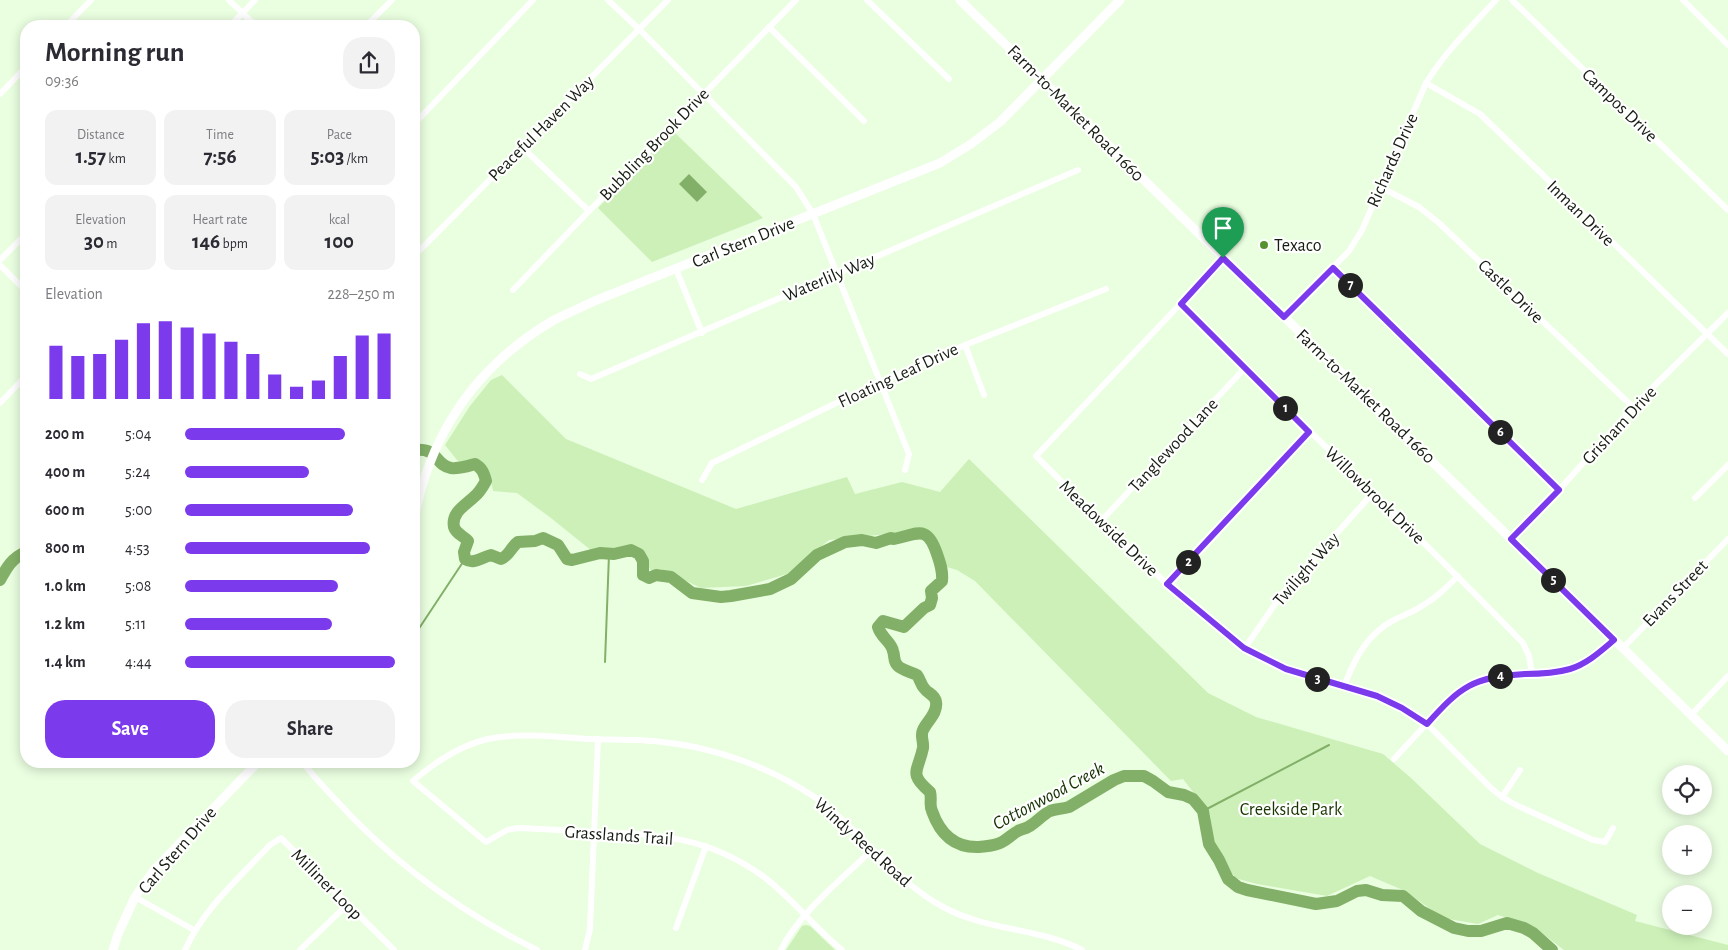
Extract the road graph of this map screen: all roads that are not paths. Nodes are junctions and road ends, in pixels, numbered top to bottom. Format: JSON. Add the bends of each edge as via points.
{"nodes":[{"id":1,"x":91,"y":0,"type":"edge"},
{"id":2,"x":229,"y":0,"type":"edge"},
{"id":3,"x":255,"y":0,"type":"edge"},
{"id":4,"x":392,"y":0,"type":"edge"},
{"id":5,"x":533,"y":0,"type":"edge"},
{"id":6,"x":608,"y":0,"type":"edge"},
{"id":7,"x":668,"y":0,"type":"edge"},
{"id":8,"x":796,"y":0,"type":"edge"},
{"id":9,"x":867,"y":0,"type":"edge"},
{"id":10,"x":960,"y":0,"type":"edge"},
{"id":11,"x":1120,"y":0,"type":"edge"},
{"id":12,"x":1496,"y":0,"type":"edge"},
{"id":13,"x":1512,"y":0,"type":"edge"},
{"id":14,"x":1683,"y":0,"type":"edge"},
{"id":15,"x":243,"y":13,"type":"junction"},
{"id":16,"x":72,"y":20,"type":"edge"},
{"id":17,"x":236,"y":20,"type":"edge"},
{"id":18,"x":250,"y":20,"type":"edge"},
{"id":19,"x":372,"y":20,"type":"edge"},
{"id":20,"x":769,"y":27,"type":"junction"},
{"id":21,"x":639,"y":29,"type":"junction"},
{"id":22,"x":1728,"y":45,"type":"edge"},
{"id":23,"x":20,"y":73,"type":"edge"},
{"id":24,"x":949,"y":79,"type":"dead end"},
{"id":25,"x":1042,"y":79,"type":"junction"},
{"id":26,"x":1426,"y":83,"type":"junction"},
{"id":27,"x":0,"y":94,"type":"edge"},
{"id":28,"x":704,"y":94,"type":"junction"},
{"id":29,"x":420,"y":118,"type":"edge"},
{"id":30,"x":864,"y":121,"type":"dead end"},
{"id":31,"x":522,"y":147,"type":"junction"},
{"id":32,"x":1078,"y":170,"type":"dead end"},
{"id":33,"x":1380,"y":188,"type":"junction"},
{"id":34,"x":1728,"y":210,"type":"edge"},
{"id":35,"x":589,"y":211,"type":"junction"},
{"id":36,"x":813,"y":214,"type":"junction"},
{"id":37,"x":20,"y":240,"type":"edge"},
{"id":38,"x":420,"y":250,"type":"edge"},
{"id":39,"x":1223,"y":258,"type":"junction"},
{"id":40,"x":0,"y":260,"type":"edge"},
{"id":41,"x":0,"y":265,"type":"edge"},
{"id":42,"x":1333,"y":268,"type":"junction"},
{"id":43,"x":676,"y":269,"type":"junction"},
{"id":44,"x":837,"y":274,"type":"junction"},
{"id":45,"x":20,"y":285,"type":"edge"},
{"id":46,"x":1106,"y":289,"type":"dead end"},
{"id":47,"x":514,"y":290,"type":"dead end"},
{"id":48,"x":1181,"y":304,"type":"junction"},
{"id":49,"x":1728,"y":313,"type":"edge"},
{"id":50,"x":1284,"y":317,"type":"junction"},
{"id":51,"x":702,"y":333,"type":"junction"},
{"id":52,"x":1707,"y":334,"type":"junction"},
{"id":53,"x":965,"y":345,"type":"junction"},
{"id":54,"x":1728,"y":354,"type":"edge"},
{"id":55,"x":1245,"y":368,"type":"junction"},
{"id":56,"x":580,"y":374,"type":"dead end"},
{"id":57,"x":20,"y":382,"type":"edge"},
{"id":58,"x":880,"y":382,"type":"junction"},
{"id":59,"x":984,"y":395,"type":"dead end"},
{"id":60,"x":0,"y":403,"type":"edge"},
{"id":61,"x":1633,"y":408,"type":"junction"},
{"id":62,"x":1309,"y":432,"type":"junction"},
{"id":63,"x":1728,"y":465,"type":"edge"},
{"id":64,"x":905,"y":470,"type":"dead end"},
{"id":65,"x":702,"y":480,"type":"dead end"},
{"id":66,"x":1559,"y":490,"type":"junction"},
{"id":67,"x":420,"y":491,"type":"edge"},
{"id":68,"x":1373,"y":493,"type":"junction"},
{"id":69,"x":1695,"y":498,"type":"dead end"},
{"id":70,"x":1101,"y":521,"type":"junction"},
{"id":71,"x":1511,"y":539,"type":"junction"},
{"id":72,"x":1728,"y":539,"type":"edge"},
{"id":73,"x":1458,"y":576,"type":"junction"},
{"id":74,"x":1167,"y":584,"type":"junction"},
{"id":75,"x":1614,"y":640,"type":"junction"},
{"id":76,"x":1244,"y":648,"type":"junction"},
{"id":77,"x":1623,"y":648,"type":"junction"},
{"id":78,"x":1532,"y":674,"type":"junction"},
{"id":79,"x":1728,"y":676,"type":"edge"},
{"id":80,"x":1344,"y":687,"type":"junction"},
{"id":81,"x":1691,"y":715,"type":"junction"},
{"id":82,"x":1427,"y":724,"type":"junction"},
{"id":83,"x":598,"y":739,"type":"junction"},
{"id":84,"x":1728,"y":751,"type":"edge"},
{"id":85,"x":1394,"y":759,"type":"dead end"},
{"id":86,"x":252,"y":768,"type":"edge"},
{"id":87,"x":307,"y":768,"type":"edge"},
{"id":88,"x":1520,"y":770,"type":"dead end"},
{"id":89,"x":413,"y":781,"type":"joint"},
{"id":90,"x":1502,"y":796,"type":"junction"},
{"id":91,"x":1613,"y":828,"type":"dead end"},
{"id":92,"x":594,"y":832,"type":"junction"},
{"id":93,"x":706,"y":846,"type":"junction"},
{"id":94,"x":872,"y":850,"type":"junction"},
{"id":95,"x":135,"y":897,"type":"junction"},
{"id":96,"x":348,"y":904,"type":"junction"},
{"id":97,"x":806,"y":914,"type":"junction"},
{"id":98,"x":676,"y":928,"type":"dead end"},
{"id":99,"x":194,"y":930,"type":"junction"},
{"id":100,"x":113,"y":950,"type":"edge"},
{"id":101,"x":185,"y":950,"type":"edge"},
{"id":102,"x":300,"y":950,"type":"edge"},
{"id":103,"x":394,"y":950,"type":"edge"},
{"id":104,"x":537,"y":950,"type":"edge"},
{"id":105,"x":585,"y":950,"type":"edge"},
{"id":106,"x":781,"y":950,"type":"edge"},
{"id":107,"x":842,"y":950,"type":"edge"},
{"id":108,"x":1082,"y":950,"type":"edge"}],
"edges":[{"from":1,"to":16,"type":"street"},
{"from":2,"to":15,"type":"street"},
{"from":3,"to":15,"type":"street"},
{"from":4,"to":19,"type":"street"},
{"from":5,"to":29,"type":"street"},
{"from":6,"to":21,"type":"street"},
{"from":7,"to":21,"type":"street","name":"Peaceful Haven Way"},
{"from":8,"to":20,"type":"street","name":"Bubbling Brook Drive"},
{"from":9,"to":24,"type":"street"},
{"from":10,"to":25,"type":"street","name":"Farm-to-Market Road 1660"},
{"from":11,"to":25,"type":"street","name":"Carl Stern Drive"},
{"from":12,"to":26,"type":"street","name":"Richards Drive","via":[[1448,52]]},
{"from":13,"to":34,"type":"street","name":"Campos Drive"},
{"from":14,"to":22,"type":"street"},
{"from":15,"to":17,"type":"street"},
{"from":15,"to":18,"type":"street"},
{"from":20,"to":28,"type":"street","name":"Bubbling Brook Drive"},
{"from":20,"to":30,"type":"street"},
{"from":21,"to":28,"type":"street"},
{"from":21,"to":31,"type":"street","name":"Peaceful Haven Way"},
{"from":23,"to":27,"type":"street"},
{"from":25,"to":36,"type":"street","name":"Carl Stern Drive","via":[[1000,122],[940,163]]},
{"from":25,"to":39,"type":"street","name":"Farm-to-Market Road 1660"},
{"from":26,"to":33,"type":"street","name":"Richards Drive"},
{"from":26,"to":52,"type":"street","name":"Inman Drive","via":[[1480,114]]},
{"from":28,"to":35,"type":"street","name":"Bubbling Brook Drive"},
{"from":28,"to":36,"type":"street","via":[[796,187]]},
{"from":31,"to":35,"type":"street"},
{"from":31,"to":38,"type":"street","name":"Peaceful Haven Way"},
{"from":32,"to":44,"type":"street","name":"Waterlily Way"},
{"from":33,"to":42,"type":"street","name":"Richards Drive","via":[[1362,230]]},
{"from":33,"to":61,"type":"street","name":"Castle Drive","via":[[1419,207],[1439,222]]},
{"from":35,"to":47,"type":"street","name":"Bubbling Brook Drive"},
{"from":36,"to":43,"type":"street","name":"Carl Stern Drive"},
{"from":36,"to":44,"type":"street"},
{"from":37,"to":40,"type":"street"},
{"from":39,"to":48,"type":"street","name":"Meadowside Drive"},
{"from":39,"to":50,"type":"street","name":"Farm-to-Market Road 1660"},
{"from":41,"to":45,"type":"street"},
{"from":42,"to":50,"type":"street","name":"Richards Drive"},
{"from":42,"to":66,"type":"street"},
{"from":43,"to":51,"type":"street"},
{"from":43,"to":67,"type":"street","name":"Carl Stern Drive","via":[[556,320],[493,365],[461,402],[444,430]]},
{"from":44,"to":51,"type":"street","name":"Waterlily Way"},
{"from":44,"to":58,"type":"street"},
{"from":46,"to":53,"type":"street","name":"Floating Leaf Drive"},
{"from":48,"to":55,"type":"street","name":"Willowbrook Drive"},
{"from":48,"to":70,"type":"street","name":"Meadowside Drive","via":[[1036,456]]},
{"from":49,"to":52,"type":"street","name":"Grisham Drive"},
{"from":50,"to":71,"type":"street","name":"Farm-to-Market Road 1660"},
{"from":51,"to":56,"type":"street","name":"Waterlily Way","via":[[591,379]]},
{"from":52,"to":54,"type":"street","name":"Inman Drive"},
{"from":52,"to":61,"type":"street","name":"Grisham Drive"},
{"from":53,"to":58,"type":"street","name":"Floating Leaf Drive"},
{"from":53,"to":59,"type":"street"},
{"from":55,"to":62,"type":"street","name":"Willowbrook Drive"},
{"from":55,"to":70,"type":"street","name":"Tanglewood Lane"},
{"from":57,"to":60,"type":"street"},
{"from":58,"to":64,"type":"street","via":[[908,454]]},
{"from":58,"to":65,"type":"street","name":"Floating Leaf Drive","via":[[712,463]]},
{"from":61,"to":66,"type":"street","name":"Grisham Drive"},
{"from":62,"to":68,"type":"street","name":"Willowbrook Drive"},
{"from":62,"to":74,"type":"street"},
{"from":63,"to":69,"type":"street"},
{"from":66,"to":71,"type":"street","name":"Grisham Drive"},
{"from":68,"to":73,"type":"street","name":"Willowbrook Drive"},
{"from":68,"to":76,"type":"street","name":"Twilight Way","via":[[1282,594]]},
{"from":70,"to":74,"type":"street","name":"Meadowside Drive"},
{"from":71,"to":75,"type":"street","name":"Farm-to-Market Road 1660"},
{"from":72,"to":77,"type":"street","name":"Evans Street"},
{"from":73,"to":78,"type":"street","name":"Willowbrook Drive","via":[[1523,643]]},
{"from":73,"to":80,"type":"street","via":[[1434,599],[1386,625],[1365,643]]},
{"from":74,"to":76,"type":"street","name":"Meadowside Drive"},
{"from":75,"to":77,"type":"street","name":"Farm-to-Market Road 1660"},
{"from":75,"to":78,"type":"street","via":[[1586,662],[1569,670]]},
{"from":76,"to":80,"type":"street","name":"Meadowside Drive","via":[[1286,669]]},
{"from":77,"to":81,"type":"street","name":"Farm-to-Market Road 1660"},
{"from":78,"to":82,"type":"street","via":[[1486,678],[1469,685],[1444,704]]},
{"from":79,"to":81,"type":"street"},
{"from":80,"to":82,"type":"street","name":"Meadowside Drive","via":[[1377,696]]},
{"from":81,"to":84,"type":"street","name":"Farm-to-Market Road 1660"},
{"from":82,"to":85,"type":"street"},
{"from":82,"to":90,"type":"street","name":"Meadowside Drive"},
{"from":83,"to":89,"type":"street","name":"Windy Reed Road","via":[[518,736],[488,739],[461,748]]},
{"from":83,"to":92,"type":"street"},
{"from":83,"to":94,"type":"street","name":"Windy Reed Road","via":[[662,742],[743,761],[813,796]]},
{"from":86,"to":95,"type":"street","name":"Carl Stern Drive","via":[[172,850]]},
{"from":87,"to":104,"type":"street","via":[[374,840],[407,869],[470,914]]},
{"from":88,"to":90,"type":"street"},
{"from":89,"to":92,"type":"street","name":"Grasslands Trail","via":[[486,842],[507,830],[518,828]]},
{"from":90,"to":91,"type":"street","name":"Meadowside Drive","via":[[1593,840],[1605,842]]},
{"from":92,"to":93,"type":"street","name":"Grasslands Trail","via":[[650,834]]},
{"from":92,"to":105,"type":"street","via":[[590,929]]},
{"from":93,"to":97,"type":"street","name":"Grasslands Trail","via":[[758,873]]},
{"from":93,"to":98,"type":"street"},
{"from":94,"to":97,"type":"street"},
{"from":94,"to":108,"type":"street","name":"Windy Reed Road","via":[[922,894],[946,909],[985,924],[1060,940]]},
{"from":95,"to":99,"type":"street"},
{"from":95,"to":100,"type":"street","name":"Carl Stern Drive"},
{"from":96,"to":99,"type":"street","name":"Milliner Loop","via":[[281,838],[215,902]]},
{"from":96,"to":102,"type":"street"},
{"from":96,"to":103,"type":"street","name":"Milliner Loop"},
{"from":97,"to":106,"type":"street"},
{"from":97,"to":107,"type":"street","name":"Grasslands Trail"},
{"from":99,"to":101,"type":"street","name":"Milliner Loop"}]}
